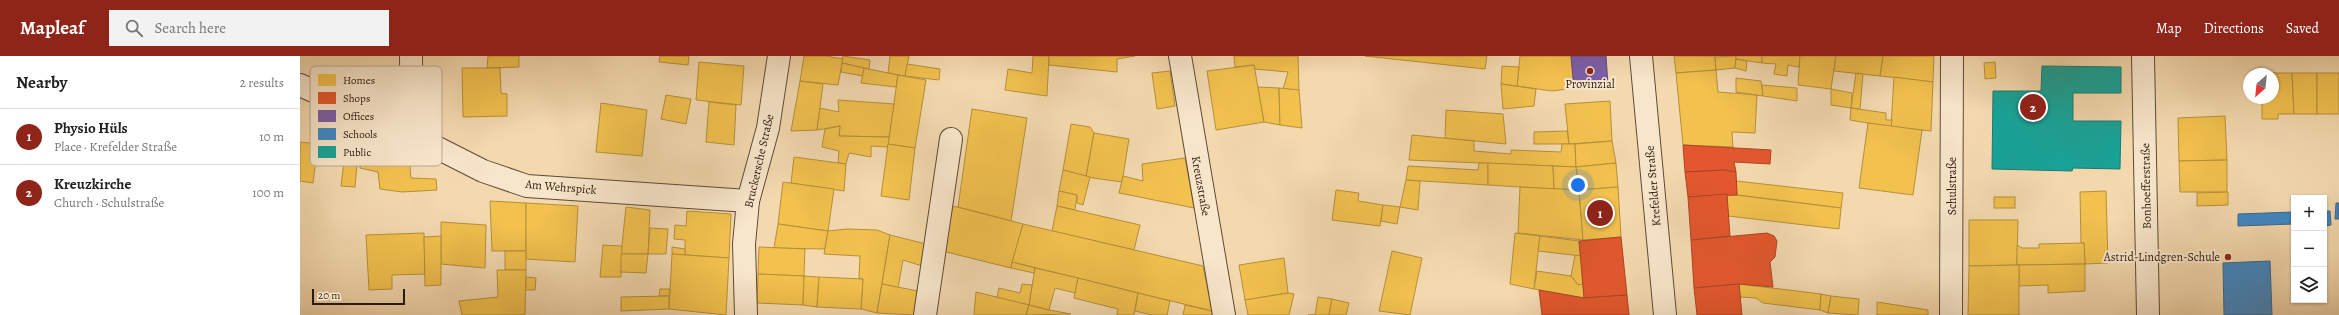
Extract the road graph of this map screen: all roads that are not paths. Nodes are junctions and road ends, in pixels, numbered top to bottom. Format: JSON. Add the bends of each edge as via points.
{"nodes":[{"id":1,"x":411,"y":56,"type":"edge"},
{"id":2,"x":779,"y":56,"type":"edge"},
{"id":3,"x":1180,"y":56,"type":"edge"},
{"id":4,"x":1641,"y":56,"type":"edge"},
{"id":5,"x":1952,"y":56,"type":"edge"},
{"id":6,"x":2144,"y":56,"type":"edge"},
{"id":7,"x":411,"y":66,"type":"edge"},
{"id":8,"x":300,"y":85,"type":"edge"},
{"id":9,"x":310,"y":89,"type":"edge"},
{"id":10,"x":951,"y":139,"type":"dead end"},
{"id":11,"x":442,"y":150,"type":"edge"},
{"id":12,"x":748,"y":201,"type":"junction"},
{"id":13,"x":746,"y":315,"type":"edge"},
{"id":14,"x":925,"y":315,"type":"edge"},
{"id":15,"x":1224,"y":315,"type":"edge"},
{"id":16,"x":1665,"y":315,"type":"edge"},
{"id":17,"x":1951,"y":315,"type":"edge"},
{"id":18,"x":2148,"y":315,"type":"edge"}],
"edges":[{"from":1,"to":7,"type":"street"},
{"from":2,"to":12,"type":"street","name":"Bruckersche Straße","via":[[768,128]]},
{"from":3,"to":15,"type":"street","name":"Kreuzstraße"},
{"from":4,"to":16,"type":"street","name":"Krefelder Straße"},
{"from":5,"to":17,"type":"street","name":"Schulstraße"},
{"from":6,"to":18,"type":"street","name":"Bonhoefferstraße"},
{"from":8,"to":9,"type":"street","name":"Am Wehrspick"},
{"from":10,"to":14,"type":"street"},
{"from":11,"to":12,"type":"street","name":"Am Wehrspick","via":[[483,171],[527,186]]},
{"from":12,"to":13,"type":"street","name":"Bruckersche Straße","via":[[744,244]]}]}
